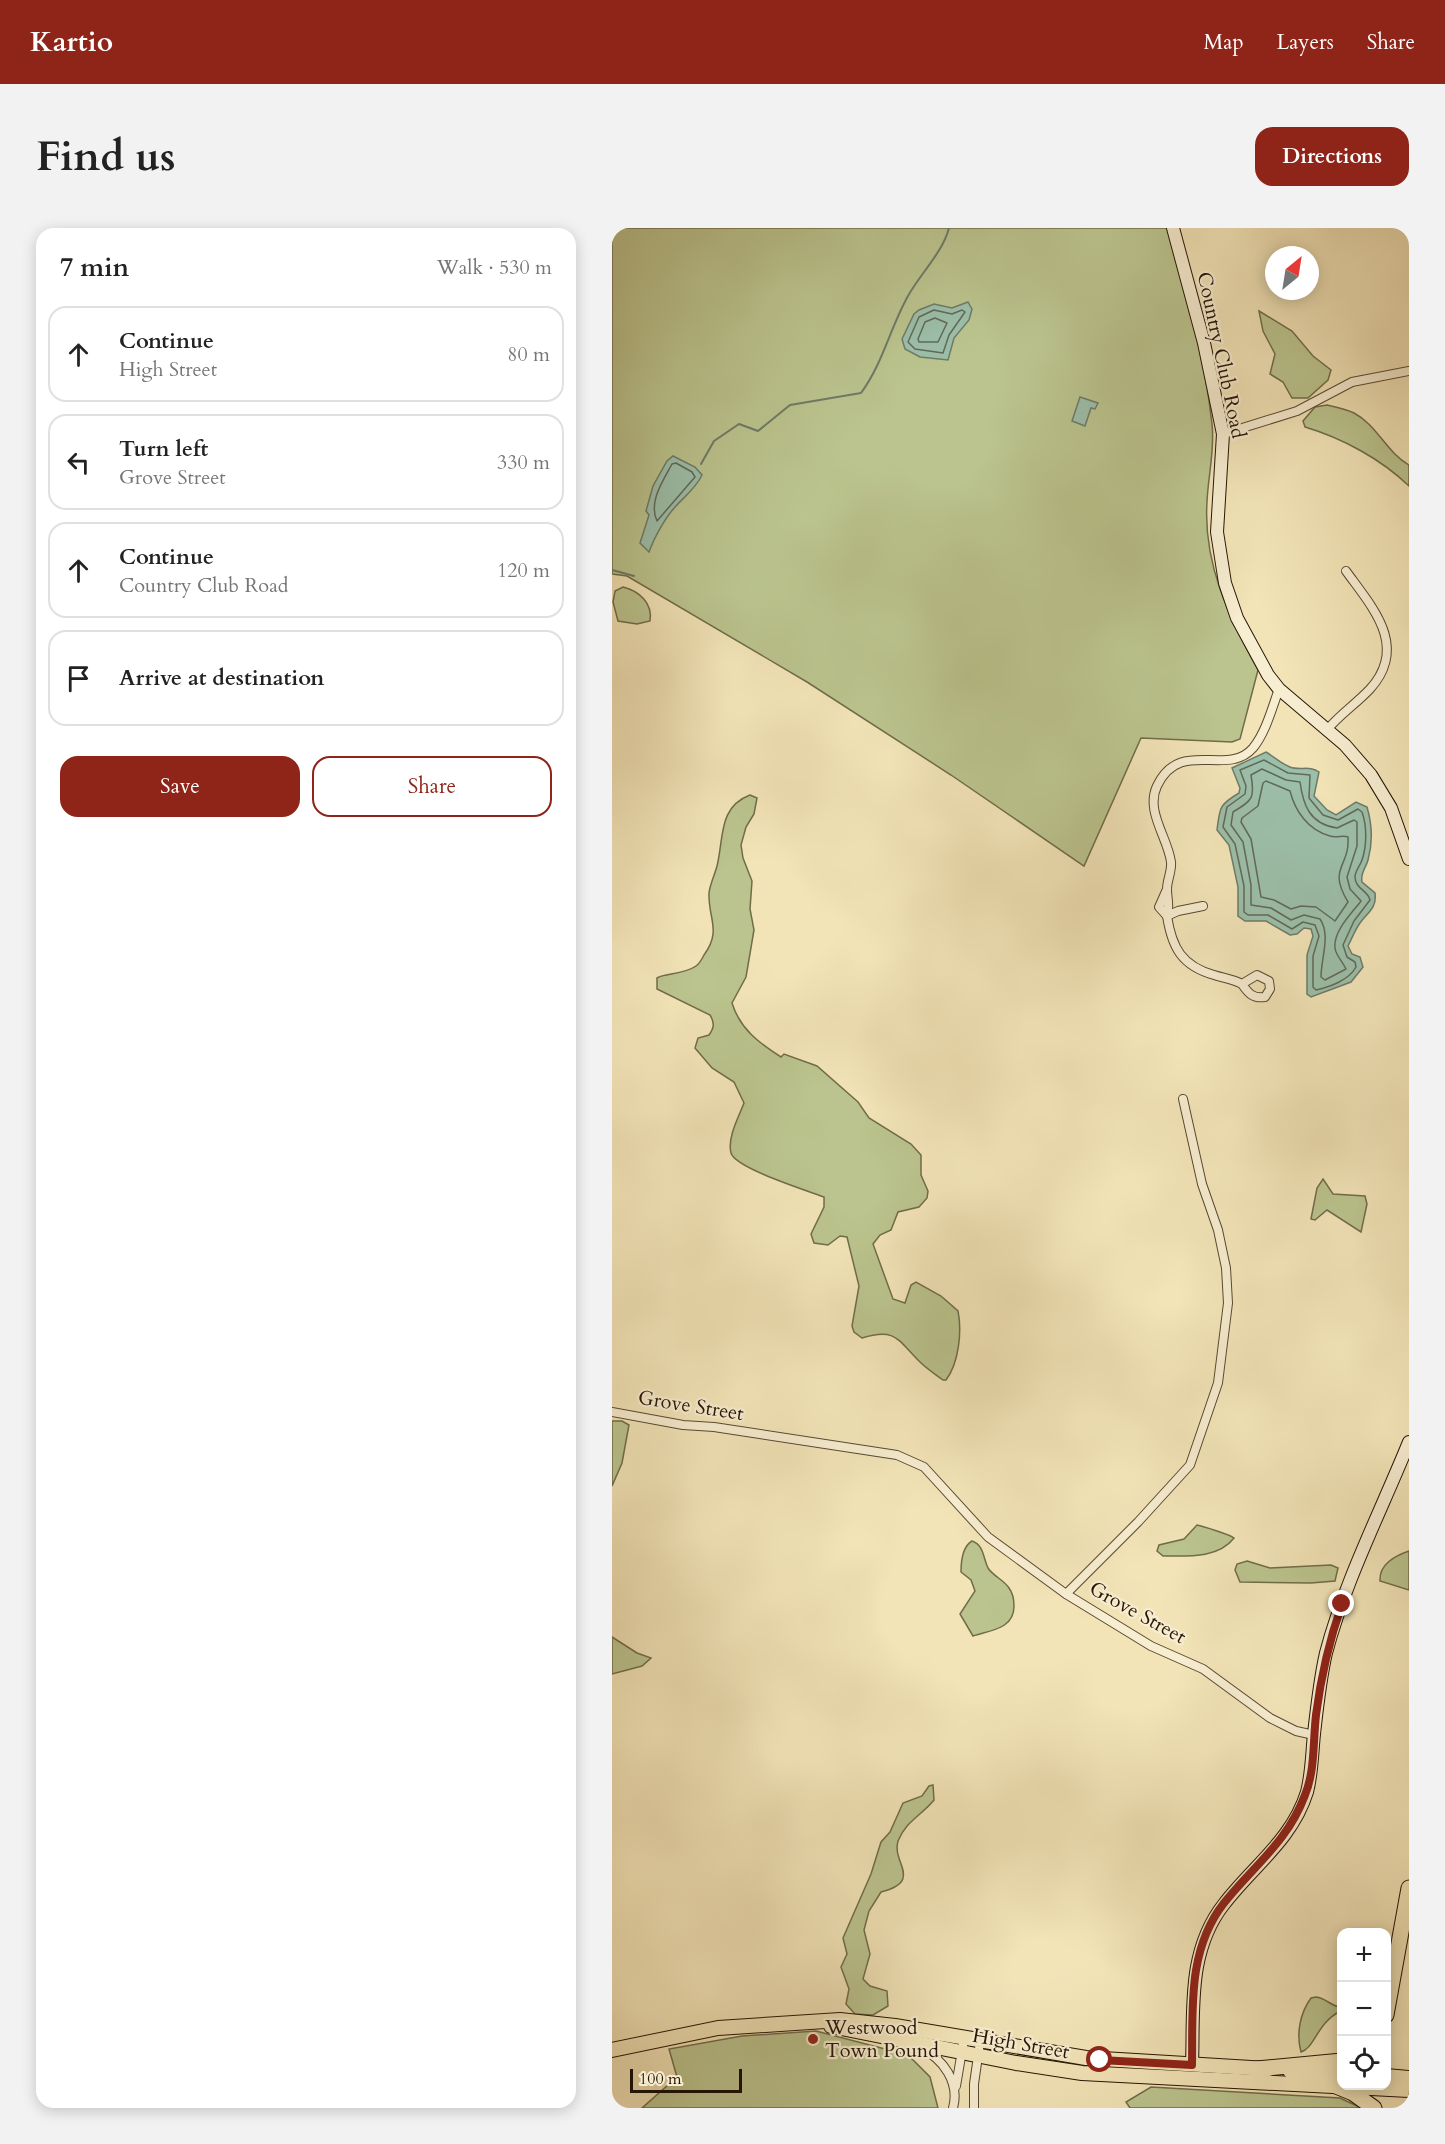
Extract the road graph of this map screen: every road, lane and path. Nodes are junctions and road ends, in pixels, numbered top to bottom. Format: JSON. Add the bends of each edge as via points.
{"nodes":[{"id":1,"x":1173,"y":228,"type":"edge"},
{"id":2,"x":1409,"y":371,"type":"edge"},
{"id":3,"x":1223,"y":434,"type":"junction"},
{"id":4,"x":1346,"y":571,"type":"dead end"},
{"id":5,"x":1279,"y":689,"type":"junction"},
{"id":6,"x":1326,"y":731,"type":"junction"},
{"id":7,"x":1409,"y":859,"type":"edge"},
{"id":8,"x":1203,"y":906,"type":"dead end"},
{"id":9,"x":1167,"y":916,"type":"junction"},
{"id":10,"x":1242,"y":984,"type":"dead end"},
{"id":11,"x":1183,"y":1099,"type":"dead end"},
{"id":12,"x":612,"y":1412,"type":"edge"},
{"id":13,"x":1409,"y":1443,"type":"edge"},
{"id":14,"x":1066,"y":1594,"type":"junction"},
{"id":15,"x":1314,"y":1735,"type":"junction"},
{"id":16,"x":1409,"y":1888,"type":"edge"},
{"id":17,"x":1391,"y":1987,"type":"edge"},
{"id":18,"x":808,"y":2022,"type":"junction"},
{"id":19,"x":903,"y":2041,"type":"junction"},
{"id":20,"x":962,"y":2046,"type":"junction"},
{"id":21,"x":979,"y":2049,"type":"junction"},
{"id":22,"x":612,"y":2050,"type":"edge"},
{"id":23,"x":1337,"y":2061,"type":"edge"},
{"id":24,"x":1192,"y":2065,"type":"junction"},
{"id":25,"x":1257,"y":2069,"type":"junction"},
{"id":26,"x":1391,"y":2076,"type":"edge"},
{"id":27,"x":1409,"y":2078,"type":"edge"},
{"id":28,"x":1337,"y":2080,"type":"edge"},
{"id":29,"x":1337,"y":2080,"type":"edge"},
{"id":30,"x":1391,"y":2087,"type":"edge"},
{"id":31,"x":1351,"y":2090,"type":"edge"},
{"id":32,"x":1409,"y":2090,"type":"edge"},
{"id":33,"x":956,"y":2095,"type":"junction"},
{"id":34,"x":953,"y":2108,"type":"edge"},
{"id":35,"x":958,"y":2108,"type":"edge"},
{"id":36,"x":974,"y":2108,"type":"edge"},
{"id":37,"x":1374,"y":2108,"type":"edge"}],
"edges":[{"from":1,"to":3,"type":"street","name":"Country Club Road","via":[[1204,343]]},
{"from":2,"to":3,"type":"street","via":[[1352,382],[1297,411]]},
{"from":3,"to":5,"type":"street","name":"Country Club Road","via":[[1216,513],[1225,583],[1237,618]]},
{"from":4,"to":6,"type":"street","via":[[1382,622],[1388,657],[1383,673],[1372,687],[1339,714]]},
{"from":5,"to":6,"type":"street","name":"Country Club Road"},
{"from":5,"to":9,"type":"street","via":[[1252,749],[1230,760],[1195,758],[1176,763],[1155,789],[1154,805],[1172,864]]},
{"from":6,"to":7,"type":"street","name":"Country Club Road","via":[[1345,745],[1371,775],[1390,808]]},
{"from":8,"to":9,"type":"street"},
{"from":9,"to":10,"type":"street","via":[[1171,938],[1184,961],[1200,971]]},
{"from":11,"to":14,"type":"street","via":[[1226,1268],[1228,1303],[1218,1383],[1190,1465]]},
{"from":12,"to":14,"type":"street","name":"Grove Street","via":[[912,1460],[940,1482],[988,1537]]},
{"from":13,"to":15,"type":"street","via":[[1332,1634]]},
{"from":14,"to":15,"type":"street","name":"Grove Street","via":[[1152,1646],[1203,1669],[1270,1718]]},
{"from":15,"to":24,"type":"street","via":[[1310,1776],[1297,1815],[1275,1849],[1223,1904],[1201,1952],[1193,1989]]},
{"from":16,"to":17,"type":"highway"},
{"from":18,"to":19,"type":"main road","name":"High Street"},
{"from":18,"to":20,"type":"main road","name":"High Street","via":[[862,2021]]},
{"from":18,"to":22,"type":"main road","name":"High Street","via":[[718,2028]]},
{"from":19,"to":20,"type":"main road","name":"High Street"},
{"from":19,"to":33,"type":"street","via":[[938,2059],[950,2076]]},
{"from":20,"to":21,"type":"main road","name":"High Street"},
{"from":20,"to":33,"type":"street"},
{"from":21,"to":24,"type":"main road","name":"High Street"},
{"from":21,"to":28,"type":"main road","name":"High Street","via":[[1097,2074]]},
{"from":21,"to":36,"type":"street"},
{"from":23,"to":25,"type":"highway"},
{"from":24,"to":25,"type":"main road","name":"High Street"},
{"from":25,"to":29,"type":"main road","name":"High Street"},
{"from":26,"to":27,"type":"main road"},
{"from":30,"to":32,"type":"main road","name":"High Street"},
{"from":31,"to":37,"type":"highway"},
{"from":33,"to":34,"type":"street"},
{"from":33,"to":35,"type":"street"}]}
